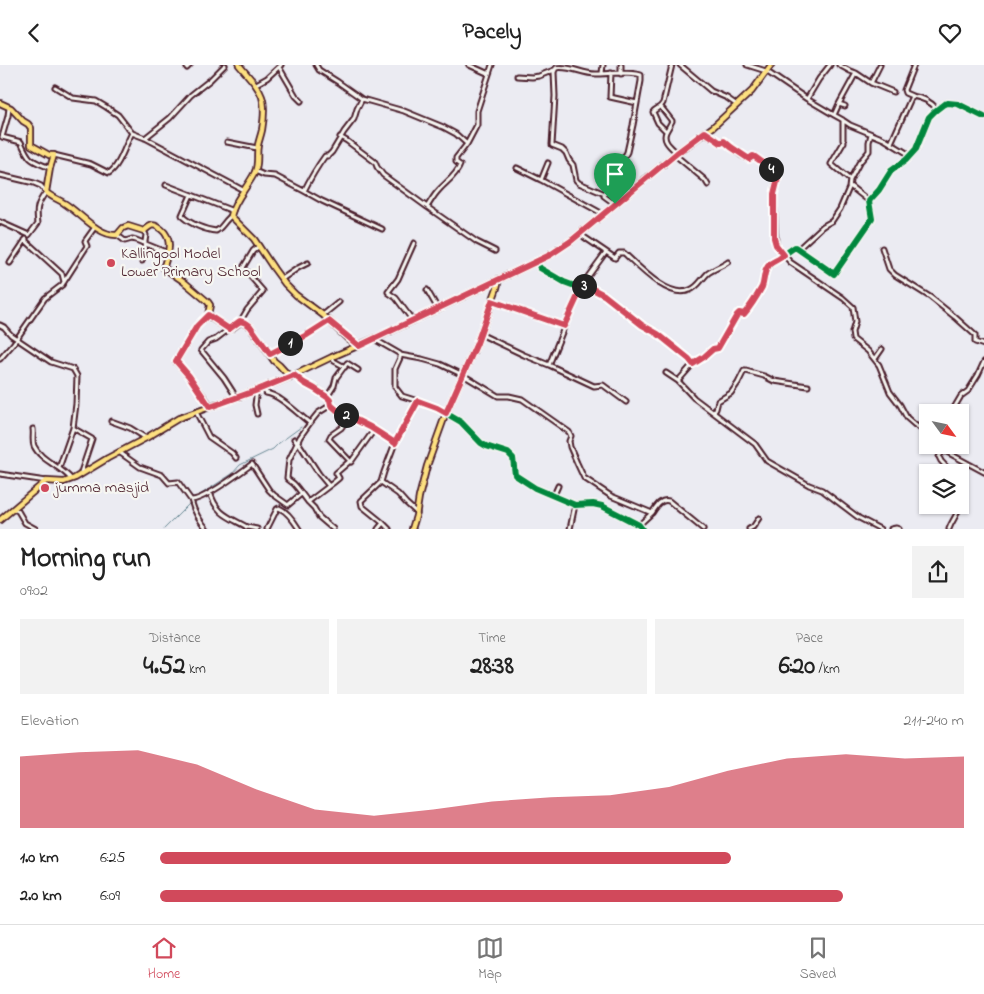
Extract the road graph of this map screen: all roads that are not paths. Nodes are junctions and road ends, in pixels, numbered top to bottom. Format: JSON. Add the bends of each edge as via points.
{"nodes":[{"id":1,"x":225,"y":65,"type":"edge"},
{"id":2,"x":240,"y":65,"type":"edge"},
{"id":3,"x":316,"y":65,"type":"edge"},
{"id":4,"x":469,"y":65,"type":"edge"},
{"id":5,"x":492,"y":65,"type":"edge"},
{"id":6,"x":603,"y":65,"type":"edge"},
{"id":7,"x":621,"y":65,"type":"edge"},
{"id":8,"x":672,"y":65,"type":"edge"},
{"id":9,"x":680,"y":65,"type":"edge"},
{"id":10,"x":747,"y":65,"type":"edge"},
{"id":11,"x":771,"y":65,"type":"edge"},
{"id":12,"x":830,"y":65,"type":"edge"},
{"id":13,"x":839,"y":65,"type":"edge"},
{"id":14,"x":880,"y":65,"type":"edge"},
{"id":15,"x":914,"y":65,"type":"edge"},
{"id":16,"x":280,"y":66,"type":"edge"},
{"id":17,"x":475,"y":66,"type":"edge"},
{"id":18,"x":555,"y":68,"type":"edge"},
{"id":19,"x":766,"y":71,"type":"junction"},
{"id":20,"x":602,"y":73,"type":"junction"},
{"id":21,"x":611,"y":73,"type":"junction"},
{"id":22,"x":856,"y":73,"type":"junction"},
{"id":23,"x":489,"y":74,"type":"junction"},
{"id":24,"x":621,"y":74,"type":"junction"},
{"id":25,"x":517,"y":76,"type":"dead end"},
{"id":26,"x":871,"y":83,"type":"junction"},
{"id":27,"x":256,"y":84,"type":"junction"},
{"id":28,"x":55,"y":87,"type":"dead end"},
{"id":29,"x":893,"y":92,"type":"dead end"},
{"id":30,"x":912,"y":96,"type":"junction"},
{"id":31,"x":362,"y":99,"type":"junction"},
{"id":32,"x":807,"y":99,"type":"junction"},
{"id":33,"x":301,"y":101,"type":"dead end"},
{"id":34,"x":0,"y":103,"type":"edge"},
{"id":35,"x":637,"y":103,"type":"junction"},
{"id":36,"x":839,"y":104,"type":"junction"},
{"id":37,"x":737,"y":105,"type":"junction"},
{"id":38,"x":845,"y":106,"type":"dead end"},
{"id":39,"x":661,"y":107,"type":"junction"},
{"id":40,"x":9,"y":108,"type":"junction"},
{"id":41,"x":937,"y":109,"type":"junction"},
{"id":42,"x":834,"y":115,"type":"junction"},
{"id":43,"x":984,"y":117,"type":"edge"},
{"id":44,"x":843,"y":120,"type":"junction"},
{"id":45,"x":666,"y":131,"type":"junction"},
{"id":46,"x":705,"y":132,"type":"junction"},
{"id":47,"x":132,"y":133,"type":"junction"},
{"id":48,"x":872,"y":134,"type":"junction"},
{"id":49,"x":340,"y":137,"type":"junction"},
{"id":50,"x":145,"y":138,"type":"junction"},
{"id":51,"x":227,"y":142,"type":"dead end"},
{"id":52,"x":891,"y":143,"type":"junction"},
{"id":53,"x":467,"y":144,"type":"junction"},
{"id":54,"x":257,"y":148,"type":"junction"},
{"id":55,"x":676,"y":154,"type":"junction"},
{"id":56,"x":54,"y":155,"type":"junction"},
{"id":57,"x":910,"y":155,"type":"junction"},
{"id":58,"x":548,"y":163,"type":"dead end"},
{"id":59,"x":50,"y":168,"type":"junction"},
{"id":60,"x":517,"y":169,"type":"dead end"},
{"id":61,"x":255,"y":171,"type":"junction"},
{"id":62,"x":0,"y":175,"type":"edge"},
{"id":63,"x":542,"y":180,"type":"junction"},
{"id":64,"x":850,"y":180,"type":"junction"},
{"id":65,"x":166,"y":185,"type":"dead end"},
{"id":66,"x":708,"y":185,"type":"dead end"},
{"id":67,"x":849,"y":186,"type":"junction"},
{"id":68,"x":243,"y":190,"type":"junction"},
{"id":69,"x":304,"y":191,"type":"junction"},
{"id":70,"x":46,"y":193,"type":"junction"},
{"id":71,"x":605,"y":194,"type":"junction"},
{"id":72,"x":191,"y":195,"type":"junction"},
{"id":73,"x":869,"y":201,"type":"junction"},
{"id":74,"x":615,"y":204,"type":"junction"},
{"id":75,"x":427,"y":207,"type":"junction"},
{"id":76,"x":232,"y":213,"type":"junction"},
{"id":77,"x":603,"y":214,"type":"junction"},
{"id":78,"x":179,"y":215,"type":"dead end"},
{"id":79,"x":184,"y":219,"type":"junction"},
{"id":80,"x":0,"y":222,"type":"edge"},
{"id":81,"x":95,"y":227,"type":"junction"},
{"id":82,"x":382,"y":229,"type":"dead end"},
{"id":83,"x":144,"y":231,"type":"junction"},
{"id":84,"x":581,"y":233,"type":"junction"},
{"id":85,"x":29,"y":235,"type":"junction"},
{"id":86,"x":117,"y":235,"type":"junction"},
{"id":87,"x":25,"y":240,"type":"junction"},
{"id":88,"x":145,"y":243,"type":"junction"},
{"id":89,"x":414,"y":243,"type":"dead end"},
{"id":90,"x":259,"y":246,"type":"junction"},
{"id":91,"x":882,"y":248,"type":"dead end"},
{"id":92,"x":798,"y":249,"type":"junction"},
{"id":93,"x":495,"y":251,"type":"dead end"},
{"id":94,"x":606,"y":252,"type":"junction"},
{"id":95,"x":168,"y":253,"type":"junction"},
{"id":96,"x":784,"y":255,"type":"junction"},
{"id":97,"x":142,"y":261,"type":"dead end"},
{"id":98,"x":537,"y":262,"type":"junction"},
{"id":99,"x":10,"y":263,"type":"dead end"},
{"id":100,"x":308,"y":263,"type":"dead end"},
{"id":101,"x":728,"y":263,"type":"dead end"},
{"id":102,"x":282,"y":279,"type":"junction"},
{"id":103,"x":499,"y":279,"type":"junction"},
{"id":104,"x":64,"y":282,"type":"junction"},
{"id":105,"x":582,"y":287,"type":"junction"},
{"id":106,"x":427,"y":290,"type":"dead end"},
{"id":107,"x":492,"y":301,"type":"junction"},
{"id":108,"x":339,"y":302,"type":"dead end"},
{"id":109,"x":438,"y":309,"type":"junction"},
{"id":110,"x":208,"y":315,"type":"junction"},
{"id":111,"x":323,"y":315,"type":"junction"},
{"id":112,"x":240,"y":321,"type":"junction"},
{"id":113,"x":329,"y":321,"type":"junction"},
{"id":114,"x":413,"y":321,"type":"junction"},
{"id":115,"x":0,"y":325,"type":"edge"},
{"id":116,"x":564,"y":326,"type":"junction"},
{"id":117,"x":229,"y":329,"type":"junction"},
{"id":118,"x":480,"y":334,"type":"junction"},
{"id":119,"x":17,"y":339,"type":"junction"},
{"id":120,"x":374,"y":339,"type":"junction"},
{"id":121,"x":984,"y":345,"type":"edge"},
{"id":122,"x":359,"y":346,"type":"junction"},
{"id":123,"x":196,"y":349,"type":"dead end"},
{"id":124,"x":882,"y":349,"type":"dead end"},
{"id":125,"x":201,"y":350,"type":"junction"},
{"id":126,"x":270,"y":354,"type":"junction"},
{"id":127,"x":400,"y":355,"type":"junction"},
{"id":128,"x":332,"y":357,"type":"junction"},
{"id":129,"x":0,"y":359,"type":"edge"},
{"id":130,"x":875,"y":359,"type":"junction"},
{"id":131,"x":984,"y":362,"type":"edge"},
{"id":132,"x":693,"y":364,"type":"junction"},
{"id":133,"x":549,"y":365,"type":"junction"},
{"id":134,"x":345,"y":367,"type":"junction"},
{"id":135,"x":358,"y":370,"type":"dead end"},
{"id":136,"x":980,"y":371,"type":"junction"},
{"id":137,"x":666,"y":373,"type":"dead end"},
{"id":138,"x":463,"y":375,"type":"junction"},
{"id":139,"x":984,"y":375,"type":"edge"},
{"id":140,"x":292,"y":376,"type":"junction"},
{"id":141,"x":678,"y":381,"type":"junction"},
{"id":142,"x":808,"y":386,"type":"dead end"},
{"id":143,"x":264,"y":387,"type":"junction"},
{"id":144,"x":255,"y":391,"type":"junction"},
{"id":145,"x":327,"y":397,"type":"junction"},
{"id":146,"x":235,"y":398,"type":"junction"},
{"id":147,"x":418,"y":401,"type":"junction"},
{"id":148,"x":626,"y":402,"type":"dead end"},
{"id":149,"x":956,"y":404,"type":"edge"},
{"id":150,"x":331,"y":405,"type":"junction"},
{"id":151,"x":210,"y":407,"type":"junction"},
{"id":152,"x":196,"y":412,"type":"junction"},
{"id":153,"x":714,"y":412,"type":"junction"},
{"id":154,"x":446,"y":413,"type":"junction"},
{"id":155,"x":257,"y":414,"type":"dead end"},
{"id":156,"x":349,"y":417,"type":"junction"},
{"id":157,"x":111,"y":421,"type":"dead end"},
{"id":158,"x":310,"y":423,"type":"junction"},
{"id":159,"x":73,"y":428,"type":"junction"},
{"id":160,"x":919,"y":428,"type":"edge"},
{"id":161,"x":34,"y":429,"type":"dead end"},
{"id":162,"x":374,"y":430,"type":"junction"},
{"id":163,"x":146,"y":438,"type":"junction"},
{"id":164,"x":294,"y":439,"type":"dead end"},
{"id":165,"x":298,"y":443,"type":"junction"},
{"id":166,"x":395,"y":443,"type":"junction"},
{"id":167,"x":119,"y":452,"type":"junction"},
{"id":168,"x":950,"y":454,"type":"edge"},
{"id":169,"x":236,"y":458,"type":"dead end"},
{"id":170,"x":350,"y":461,"type":"junction"},
{"id":171,"x":59,"y":468,"type":"junction"},
{"id":172,"x":984,"y":473,"type":"edge"},
{"id":173,"x":0,"y":474,"type":"edge"},
{"id":174,"x":80,"y":476,"type":"junction"},
{"id":175,"x":72,"y":479,"type":"junction"},
{"id":176,"x":46,"y":481,"type":"junction"},
{"id":177,"x":381,"y":482,"type":"junction"},
{"id":178,"x":329,"y":486,"type":"junction"},
{"id":179,"x":558,"y":487,"type":"dead end"},
{"id":180,"x":210,"y":492,"type":"junction"},
{"id":181,"x":301,"y":494,"type":"junction"},
{"id":182,"x":554,"y":495,"type":"junction"},
{"id":183,"x":191,"y":500,"type":"junction"},
{"id":184,"x":308,"y":502,"type":"junction"},
{"id":185,"x":288,"y":505,"type":"junction"},
{"id":186,"x":575,"y":505,"type":"junction"},
{"id":187,"x":12,"y":508,"type":"junction"},
{"id":188,"x":284,"y":510,"type":"junction"},
{"id":189,"x":417,"y":513,"type":"junction"},
{"id":190,"x":652,"y":513,"type":"junction"},
{"id":191,"x":957,"y":514,"type":"edge"},
{"id":192,"x":759,"y":518,"type":"dead end"},
{"id":193,"x":0,"y":519,"type":"edge"},
{"id":194,"x":383,"y":523,"type":"junction"},
{"id":195,"x":639,"y":525,"type":"junction"},
{"id":196,"x":246,"y":528,"type":"edge"},
{"id":197,"x":36,"y":529,"type":"edge"},
{"id":198,"x":207,"y":529,"type":"edge"},
{"id":199,"x":257,"y":529,"type":"edge"},
{"id":200,"x":268,"y":529,"type":"edge"},
{"id":201,"x":299,"y":529,"type":"edge"},
{"id":202,"x":332,"y":529,"type":"edge"},
{"id":203,"x":378,"y":529,"type":"edge"},
{"id":204,"x":389,"y":529,"type":"edge"},
{"id":205,"x":412,"y":529,"type":"edge"},
{"id":206,"x":570,"y":529,"type":"edge"},
{"id":207,"x":642,"y":529,"type":"edge"},
{"id":208,"x":703,"y":529,"type":"edge"},
{"id":209,"x":749,"y":529,"type":"edge"},
{"id":210,"x":880,"y":529,"type":"edge"},
{"id":211,"x":891,"y":529,"type":"edge"},
{"id":212,"x":899,"y":529,"type":"edge"},
{"id":213,"x":949,"y":529,"type":"edge"}],
"edges":[{"from":1,"to":50,"type":"street"},
{"from":2,"to":27,"type":"main road"},
{"from":3,"to":31,"type":"street"},
{"from":4,"to":17,"type":"street"},
{"from":5,"to":23,"type":"street"},
{"from":6,"to":20,"type":"street"},
{"from":7,"to":24,"type":"street"},
{"from":8,"to":39,"type":"street"},
{"from":9,"to":37,"type":"street","via":[[711,91]]},
{"from":10,"to":19,"type":"street"},
{"from":11,"to":19,"type":"main road"},
{"from":12,"to":32,"type":"street"},
{"from":13,"to":22,"type":"street"},
{"from":14,"to":26,"type":"street"},
{"from":15,"to":30,"type":"street","via":[[904,89]]},
{"from":16,"to":27,"type":"street"},
{"from":16,"to":33,"type":"street"},
{"from":17,"to":23,"type":"street"},
{"from":18,"to":20,"type":"street"},
{"from":18,"to":25,"type":"street","via":[[539,76]]},
{"from":18,"to":71,"type":"street","via":[[552,145],[566,153],[579,183]]},
{"from":19,"to":32,"type":"street"},
{"from":19,"to":37,"type":"main road"},
{"from":20,"to":21,"type":"street"},
{"from":21,"to":24,"type":"street"},
{"from":21,"to":35,"type":"street","via":[[610,97]]},
{"from":22,"to":26,"type":"street"},
{"from":22,"to":36,"type":"street"},
{"from":23,"to":53,"type":"street","via":[[477,111],[478,125]]},
{"from":24,"to":35,"type":"street","via":[[641,75]]},
{"from":26,"to":29,"type":"street"},
{"from":27,"to":54,"type":"main road","via":[[264,104]]},
{"from":28,"to":47,"type":"street","via":[[73,98],[96,101],[118,115]]},
{"from":30,"to":41,"type":"street","via":[[928,101]]},
{"from":30,"to":52,"type":"street"},
{"from":31,"to":49,"type":"street","via":[[354,119]]},
{"from":31,"to":53,"type":"street","via":[[395,107],[443,127]]},
{"from":32,"to":42,"type":"street"},
{"from":34,"to":40,"type":"main road"},
{"from":35,"to":71,"type":"street","via":[[627,152]]},
{"from":36,"to":38,"type":"street"},
{"from":36,"to":42,"type":"street"},
{"from":37,"to":46,"type":"main road"},
{"from":39,"to":45,"type":"street","via":[[672,121]]},
{"from":39,"to":45,"type":"street","via":[[653,113]]},
{"from":40,"to":56,"type":"main road","via":[[31,128],[31,145]]},
{"from":40,"to":59,"type":"street","via":[[2,137],[21,143],[28,157]]},
{"from":41,"to":43,"type":"street","via":[[948,103],[958,104]]},
{"from":41,"to":57,"type":"street","via":[[929,117],[919,143]]},
{"from":42,"to":44,"type":"street"},
{"from":44,"to":48,"type":"street"},
{"from":44,"to":64,"type":"street","via":[[844,142],[831,164]]},
{"from":45,"to":55,"type":"street","via":[[664,139]]},
{"from":46,"to":55,"type":"main road"},
{"from":46,"to":96,"type":"street","via":[[749,159],[755,157],[773,170],[778,178],[774,194],[774,238]]},
{"from":47,"to":50,"type":"street"},
{"from":47,"to":56,"type":"street","via":[[116,167],[109,173],[91,164]]},
{"from":48,"to":52,"type":"street"},
{"from":48,"to":64,"type":"street","via":[[869,151],[858,163]]},
{"from":49,"to":69,"type":"street","via":[[332,152],[320,162]]},
{"from":49,"to":75,"type":"street","via":[[375,162],[383,175]]},
{"from":50,"to":68,"type":"street"},
{"from":51,"to":54,"type":"street"},
{"from":52,"to":57,"type":"street"},
{"from":53,"to":75,"type":"street","via":[[456,158],[459,168]]},
{"from":54,"to":61,"type":"main road"},
{"from":55,"to":66,"type":"street"},
{"from":55,"to":74,"type":"main road"},
{"from":56,"to":59,"type":"main road"},
{"from":57,"to":73,"type":"street","via":[[891,171]]},
{"from":58,"to":63,"type":"street"},
{"from":59,"to":70,"type":"main road"},
{"from":60,"to":63,"type":"street"},
{"from":61,"to":68,"type":"main road"},
{"from":61,"to":69,"type":"street","via":[[275,176]]},
{"from":62,"to":70,"type":"street","via":[[34,183]]},
{"from":63,"to":77,"type":"street"},
{"from":64,"to":67,"type":"street"},
{"from":65,"to":72,"type":"street"},
{"from":67,"to":73,"type":"street"},
{"from":67,"to":92,"type":"street","via":[[832,221]]},
{"from":68,"to":76,"type":"main road"},
{"from":69,"to":82,"type":"street"},
{"from":70,"to":81,"type":"main road"},
{"from":70,"to":85,"type":"street","via":[[36,210],[38,223]]},
{"from":71,"to":74,"type":"street"},
{"from":72,"to":76,"type":"street"},
{"from":72,"to":79,"type":"street","via":[[183,212]]},
{"from":73,"to":92,"type":"street","via":[[872,219],[834,274]]},
{"from":74,"to":77,"type":"main road"},
{"from":75,"to":93,"type":"street"},
{"from":76,"to":79,"type":"street","via":[[216,231]]},
{"from":76,"to":90,"type":"main road"},
{"from":77,"to":84,"type":"main road"},
{"from":78,"to":79,"type":"street"},
{"from":80,"to":85,"type":"street"},
{"from":81,"to":86,"type":"main road"},
{"from":81,"to":104,"type":"street"},
{"from":83,"to":86,"type":"main road","via":[[128,225]]},
{"from":83,"to":88,"type":"street"},
{"from":83,"to":95,"type":"main road","via":[[150,225],[161,229],[168,239]]},
{"from":84,"to":94,"type":"street"},
{"from":84,"to":98,"type":"main road"},
{"from":85,"to":87,"type":"street"},
{"from":86,"to":88,"type":"street","via":[[125,241],[132,239]]},
{"from":87,"to":99,"type":"street"},
{"from":87,"to":104,"type":"street","via":[[62,274]]},
{"from":88,"to":95,"type":"street"},
{"from":88,"to":97,"type":"street"},
{"from":89,"to":114,"type":"street","via":[[398,279],[386,293],[396,298]]},
{"from":90,"to":102,"type":"main road"},
{"from":90,"to":112,"type":"street","via":[[243,268],[263,291]]},
{"from":91,"to":121,"type":"street","via":[[889,269],[895,275],[930,297],[975,335],[974,342]]},
{"from":92,"to":96,"type":"street","via":[[792,248]]},
{"from":94,"to":101,"type":"street","via":[[615,257],[624,253],[658,283],[676,291],[688,291],[706,275]]},
{"from":94,"to":105,"type":"street"},
{"from":95,"to":110,"type":"main road","via":[[164,268],[208,302]]},
{"from":96,"to":130,"type":"street","via":[[853,307],[853,339]]},
{"from":96,"to":132,"type":"street","via":[[768,266],[755,298],[744,314],[737,315],[718,348]]},
{"from":98,"to":103,"type":"main road"},
{"from":98,"to":105,"type":"street","via":[[564,282]]},
{"from":100,"to":102,"type":"street"},
{"from":102,"to":111,"type":"main road","via":[[296,295]]},
{"from":103,"to":107,"type":"main road"},
{"from":103,"to":109,"type":"main road"},
{"from":104,"to":119,"type":"street","via":[[45,298]]},
{"from":105,"to":116,"type":"street"},
{"from":105,"to":132,"type":"street","via":[[587,286],[604,295]]},
{"from":106,"to":109,"type":"street"},
{"from":107,"to":116,"type":"street"},
{"from":107,"to":118,"type":"main road"},
{"from":108,"to":111,"type":"street"},
{"from":109,"to":114,"type":"main road"},
{"from":110,"to":117,"type":"main road"},
{"from":110,"to":151,"type":"street","via":[[197,326],[176,361]]},
{"from":111,"to":113,"type":"main road"},
{"from":112,"to":117,"type":"main road"},
{"from":112,"to":126,"type":"main road","via":[[250,326]]},
{"from":113,"to":122,"type":"main road"},
{"from":113,"to":126,"type":"street"},
{"from":114,"to":120,"type":"main road"},
{"from":115,"to":119,"type":"street"},
{"from":116,"to":133,"type":"street"},
{"from":117,"to":125,"type":"street"},
{"from":118,"to":133,"type":"street"},
{"from":118,"to":138,"type":"main road"},
{"from":119,"to":129,"type":"street"},
{"from":119,"to":159,"type":"street","via":[[51,362],[75,372],[77,390]]},
{"from":120,"to":122,"type":"main road"},
{"from":120,"to":127,"type":"street"},
{"from":122,"to":128,"type":"main road"},
{"from":123,"to":125,"type":"street"},
{"from":124,"to":130,"type":"street"},
{"from":125,"to":146,"type":"street","via":[[224,378]]},
{"from":126,"to":140,"type":"main road"},
{"from":127,"to":138,"type":"street","via":[[440,364]]},
{"from":127,"to":147,"type":"street","via":[[395,369],[395,387],[402,396]]},
{"from":128,"to":134,"type":"street"},
{"from":128,"to":140,"type":"main road"},
{"from":130,"to":160,"type":"street","via":[[907,419]]},
{"from":131,"to":136,"type":"street"},
{"from":132,"to":141,"type":"street"},
{"from":133,"to":148,"type":"street","via":[[594,386],[603,385]]},
{"from":134,"to":135,"type":"street","via":[[347,363]]},
{"from":134,"to":145,"type":"street"},
{"from":136,"to":139,"type":"street"},
{"from":136,"to":149,"type":"street"},
{"from":137,"to":141,"type":"street"},
{"from":138,"to":154,"type":"main road"},
{"from":138,"to":190,"type":"street","via":[[498,396],[522,399],[567,429],[571,436],[570,447],[584,477],[611,496]]},
{"from":140,"to":143,"type":"main road"},
{"from":140,"to":145,"type":"street"},
{"from":141,"to":153,"type":"street"},
{"from":142,"to":153,"type":"street","via":[[774,381],[744,371],[731,393],[718,401]]},
{"from":143,"to":144,"type":"main road"},
{"from":143,"to":158,"type":"street","via":[[266,393],[279,398]]},
{"from":144,"to":146,"type":"main road"},
{"from":144,"to":155,"type":"street"},
{"from":145,"to":150,"type":"street"},
{"from":146,"to":151,"type":"main road"},
{"from":147,"to":154,"type":"street"},
{"from":147,"to":166,"type":"street"},
{"from":150,"to":156,"type":"street"},
{"from":150,"to":158,"type":"street"},
{"from":151,"to":152,"type":"main road"},
{"from":152,"to":163,"type":"main road","via":[[179,418]]},
{"from":152,"to":169,"type":"street","via":[[209,437]]},
{"from":153,"to":210,"type":"street","via":[[758,447],[767,461],[822,490],[859,518]]},
{"from":154,"to":182,"type":"street","via":[[461,422],[481,443],[508,453],[513,458],[515,475]]},
{"from":154,"to":189,"type":"main road","via":[[427,466]]},
{"from":156,"to":162,"type":"street"},
{"from":156,"to":170,"type":"street","via":[[329,439]]},
{"from":157,"to":163,"type":"street"},
{"from":158,"to":165,"type":"street"},
{"from":159,"to":171,"type":"street"},
{"from":159,"to":174,"type":"street","via":[[92,439]]},
{"from":161,"to":171,"type":"street","via":[[34,445],[43,457]]},
{"from":162,"to":166,"type":"street"},
{"from":162,"to":170,"type":"street"},
{"from":163,"to":167,"type":"main road"},
{"from":164,"to":165,"type":"street"},
{"from":165,"to":178,"type":"street"},
{"from":165,"to":181,"type":"street","via":[[289,459],[287,478]]},
{"from":166,"to":177,"type":"street"},
{"from":167,"to":174,"type":"main road"},
{"from":167,"to":183,"type":"street","via":[[140,467],[162,475],[169,483],[178,481]]},
{"from":168,"to":172,"type":"street"},
{"from":170,"to":178,"type":"street","via":[[336,473],[339,477]]},
{"from":171,"to":175,"type":"street"},
{"from":173,"to":176,"type":"street"},
{"from":174,"to":175,"type":"main road"},
{"from":175,"to":176,"type":"main road"},
{"from":176,"to":187,"type":"main road"},
{"from":177,"to":189,"type":"street"},
{"from":177,"to":194,"type":"street","via":[[361,501],[362,506]]},
{"from":178,"to":184,"type":"street"},
{"from":179,"to":182,"type":"street"},
{"from":180,"to":183,"type":"street"},
{"from":180,"to":185,"type":"street","via":[[252,464],[269,490]]},
{"from":180,"to":196,"type":"street","via":[[220,512]]},
{"from":181,"to":184,"type":"street"},
{"from":181,"to":185,"type":"street"},
{"from":182,"to":186,"type":"street"},
{"from":183,"to":198,"type":"street","via":[[193,509]]},
{"from":184,"to":202,"type":"street"},
{"from":185,"to":188,"type":"street"},
{"from":186,"to":195,"type":"street","via":[[602,506]]},
{"from":186,"to":206,"type":"street"},
{"from":187,"to":193,"type":"main road"},
{"from":187,"to":197,"type":"street","via":[[18,511],[25,523]]},
{"from":188,"to":200,"type":"street","via":[[277,509]]},
{"from":188,"to":201,"type":"street"},
{"from":189,"to":205,"type":"main road"},
{"from":190,"to":195,"type":"street"},
{"from":190,"to":208,"type":"street","via":[[663,501],[669,501]]},
{"from":191,"to":213,"type":"street"},
{"from":192,"to":209,"type":"street"},
{"from":194,"to":203,"type":"street"},
{"from":194,"to":204,"type":"street"},
{"from":195,"to":207,"type":"street"},
{"from":196,"to":199,"type":"street"},
{"from":211,"to":212,"type":"street"}]}
